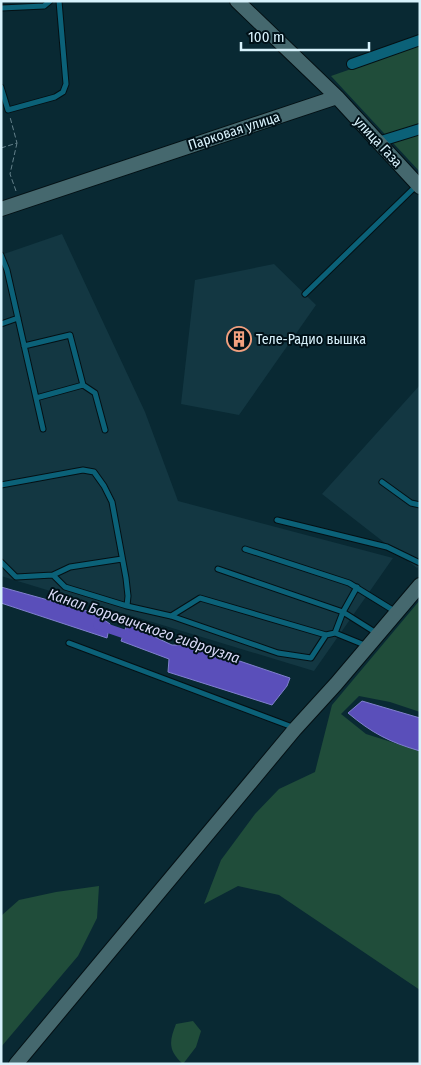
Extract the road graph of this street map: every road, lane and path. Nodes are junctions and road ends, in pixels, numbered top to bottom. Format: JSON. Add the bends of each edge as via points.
{"nodes":[{"id":1,"x":50,"y":1,"type":"edge"},
{"id":2,"x":59,"y":1,"type":"edge"},
{"id":3,"x":237,"y":1,"type":"edge"},
{"id":4,"x":1,"y":8,"type":"edge"},
{"id":5,"x":420,"y":40,"type":"edge"},
{"id":6,"x":352,"y":64,"type":"dead end"},
{"id":7,"x":1,"y":88,"type":"edge"},
{"id":8,"x":337,"y":97,"type":"junction"},
{"id":9,"x":8,"y":110,"type":"junction"},
{"id":10,"x":420,"y":129,"type":"edge"},
{"id":11,"x":378,"y":142,"type":"junction"},
{"id":12,"x":17,"y":143,"type":"junction"},
{"id":13,"x":1,"y":148,"type":"edge"},
{"id":14,"x":418,"y":186,"type":"edge"},
{"id":15,"x":21,"y":202,"type":"junction"},
{"id":16,"x":1,"y":209,"type":"edge"},
{"id":17,"x":1,"y":255,"type":"edge"},
{"id":18,"x":305,"y":294,"type":"dead end"},
{"id":19,"x":18,"y":318,"type":"junction"},
{"id":20,"x":1,"y":324,"type":"edge"},
{"id":21,"x":24,"y":346,"type":"junction"},
{"id":22,"x":83,"y":385,"type":"junction"},
{"id":23,"x":36,"y":398,"type":"junction"},
{"id":24,"x":43,"y":429,"type":"dead end"},
{"id":25,"x":105,"y":430,"type":"dead end"},
{"id":26,"x":382,"y":482,"type":"dead end"},
{"id":27,"x":1,"y":486,"type":"edge"},
{"id":28,"x":420,"y":505,"type":"edge"},
{"id":29,"x":277,"y":520,"type":"dead end"},
{"id":30,"x":245,"y":549,"type":"dead end"},
{"id":31,"x":122,"y":559,"type":"junction"},
{"id":32,"x":1,"y":562,"type":"edge"},
{"id":33,"x":420,"y":562,"type":"edge"},
{"id":34,"x":218,"y":569,"type":"dead end"},
{"id":35,"x":53,"y":575,"type":"junction"},
{"id":36,"x":420,"y":585,"type":"edge"},
{"id":37,"x":357,"y":587,"type":"junction"},
{"id":38,"x":126,"y":606,"type":"junction"},
{"id":39,"x":343,"y":612,"type":"junction"},
{"id":40,"x":397,"y":612,"type":"junction"},
{"id":41,"x":171,"y":616,"type":"junction"},
{"id":42,"x":335,"y":633,"type":"junction"},
{"id":43,"x":378,"y":634,"type":"junction"},
{"id":44,"x":326,"y":635,"type":"junction"},
{"id":45,"x":69,"y":643,"type":"dead end"},
{"id":46,"x":368,"y":647,"type":"junction"},
{"id":47,"x":295,"y":728,"type":"junction"},
{"id":48,"x":16,"y":1064,"type":"edge"}],
"edges":[{"from":1,"to":4,"type":"lane","via":[[44,6]]},
{"from":2,"to":9,"type":"lane","via":[[66,84],[63,92]]},
{"from":3,"to":8,"type":"main road"},
{"from":5,"to":6,"type":"street"},
{"from":7,"to":9,"type":"lane"},
{"from":8,"to":11,"type":"main road","name":"улица Газа"},
{"from":8,"to":15,"type":"main road","name":"Парковая улица"},
{"from":9,"to":12,"type":"path"},
{"from":10,"to":11,"type":"street"},
{"from":11,"to":14,"type":"main road","name":"улица Газа"},
{"from":12,"to":13,"type":"path"},
{"from":12,"to":15,"type":"path","via":[[10,174]]},
{"from":14,"to":18,"type":"lane"},
{"from":15,"to":16,"type":"main road","name":"Парковая улица"},
{"from":17,"to":19,"type":"lane"},
{"from":19,"to":20,"type":"lane"},
{"from":19,"to":21,"type":"lane"},
{"from":21,"to":22,"type":"lane","via":[[70,335]]},
{"from":21,"to":23,"type":"lane"},
{"from":22,"to":23,"type":"lane"},
{"from":22,"to":25,"type":"lane","via":[[95,393]]},
{"from":23,"to":24,"type":"lane"},
{"from":26,"to":28,"type":"lane","via":[[411,503]]},
{"from":27,"to":31,"type":"lane","via":[[83,470],[94,472],[112,502]]},
{"from":29,"to":33,"type":"lane","via":[[387,546]]},
{"from":30,"to":37,"type":"lane"},
{"from":31,"to":35,"type":"lane","via":[[70,567]]},
{"from":31,"to":38,"type":"lane","via":[[128,596]]},
{"from":32,"to":35,"type":"lane","via":[[16,577]]},
{"from":34,"to":39,"type":"lane"},
{"from":35,"to":38,"type":"lane","via":[[65,586]]},
{"from":36,"to":40,"type":"main road"},
{"from":37,"to":39,"type":"lane"},
{"from":37,"to":40,"type":"lane"},
{"from":38,"to":41,"type":"lane"},
{"from":39,"to":42,"type":"lane"},
{"from":39,"to":43,"type":"lane"},
{"from":40,"to":43,"type":"main road"},
{"from":41,"to":44,"type":"lane","via":[[200,598]]},
{"from":41,"to":44,"type":"lane","via":[[278,653],[311,658]]},
{"from":42,"to":44,"type":"lane"},
{"from":42,"to":46,"type":"lane"},
{"from":43,"to":46,"type":"main road"},
{"from":45,"to":47,"type":"lane"},
{"from":46,"to":47,"type":"main road"},
{"from":47,"to":48,"type":"main road"}]}
